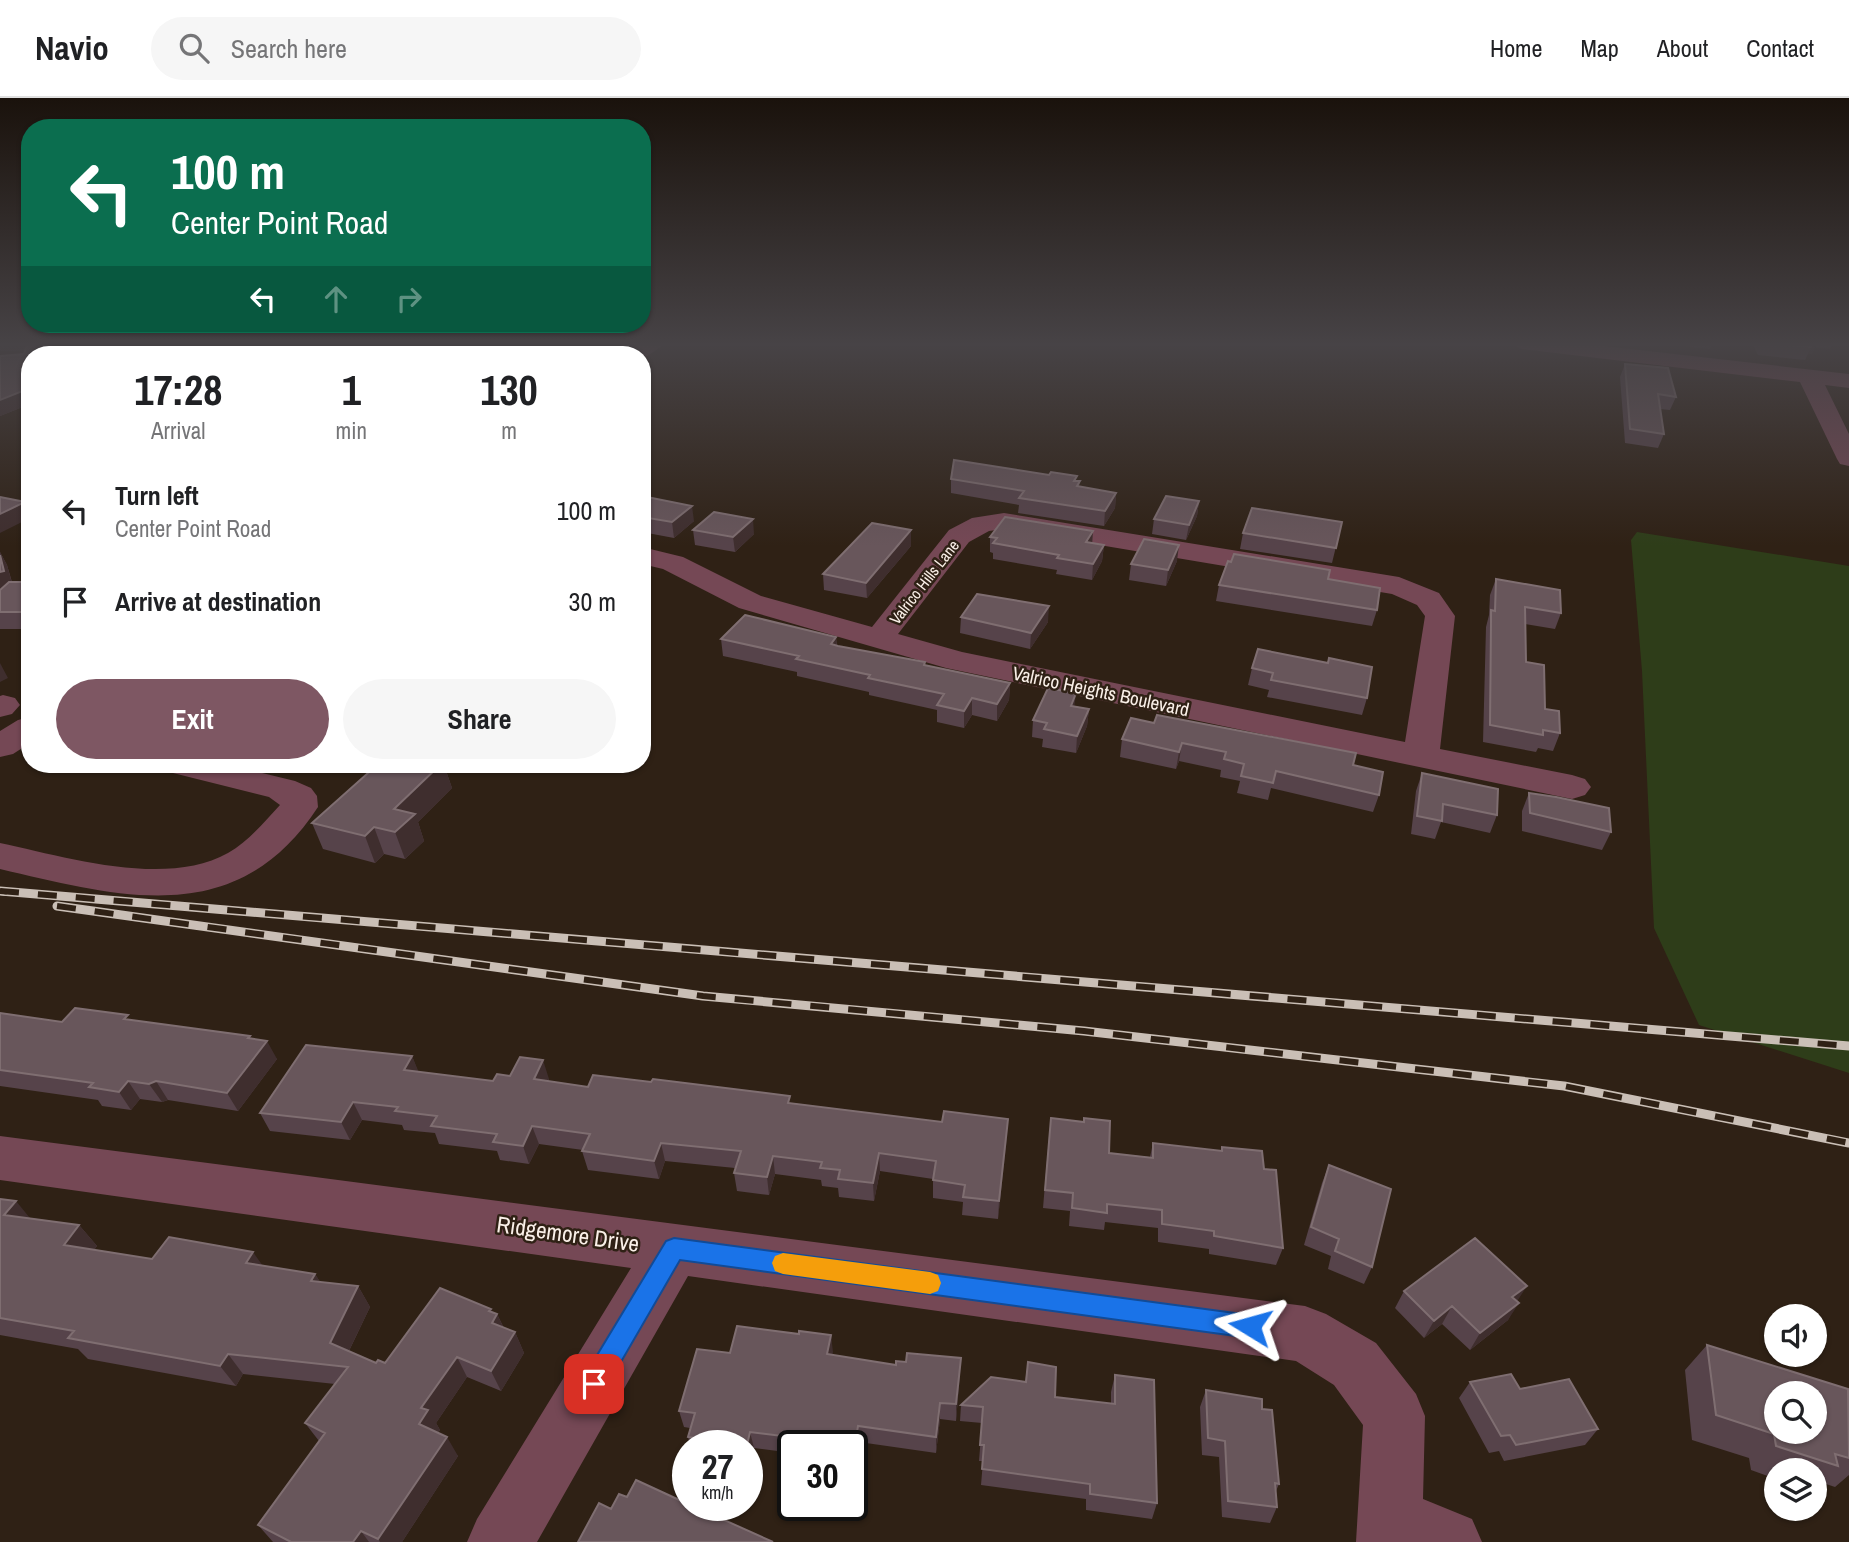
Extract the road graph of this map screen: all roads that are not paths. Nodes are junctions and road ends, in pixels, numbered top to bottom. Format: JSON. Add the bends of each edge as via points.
{"nodes":[{"id":1,"x":1826,"y":410,"type":"edge"},
{"id":2,"x":1849,"y":459,"type":"edge"},
{"id":3,"x":651,"y":557,"type":"edge"},
{"id":4,"x":880,"y":637,"type":"junction"},
{"id":5,"x":21,"y":733,"type":"edge"},
{"id":6,"x":0,"y":746,"type":"edge"},
{"id":7,"x":1421,"y":756,"type":"junction"},
{"id":8,"x":218,"y":773,"type":"edge"},
{"id":9,"x":1572,"y":788,"type":"dead end"},
{"id":10,"x":0,"y":856,"type":"edge"},
{"id":11,"x":0,"y":1158,"type":"edge"},
{"id":12,"x":674,"y":1248,"type":"junction"},
{"id":13,"x":1390,"y":1531,"type":"edge"},
{"id":14,"x":500,"y":1542,"type":"edge"},
{"id":15,"x":1449,"y":1542,"type":"edge"}],
"edges":[{"from":1,"to":2,"type":"street"},
{"from":3,"to":4,"type":"street","name":"Valrico Heights Boulevard","via":[[673,563],[750,602]]},
{"from":4,"to":7,"type":"street","name":"Valrico Heights Boulevard","via":[[957,661]]},
{"from":4,"to":7,"type":"street","name":"Valrico Hills Lane","via":[[959,536],[982,524],[1004,521],[1399,586],[1428,599],[1440,615]]},
{"from":5,"to":6,"type":"street"},
{"from":7,"to":9,"type":"street","name":"Valrico Heights Boulevard"},
{"from":8,"to":10,"type":"street","via":[[298,796],[299,807],[270,840],[240,864],[201,878],[157,883]]},
{"from":11,"to":12,"type":"street","name":"Ridgemore Drive"},
{"from":12,"to":13,"type":"street","name":"Ridgemore Drive","via":[[1305,1334],[1355,1364],[1394,1416]]},
{"from":12,"to":14,"type":"street"},
{"from":13,"to":15,"type":"street"}]}
